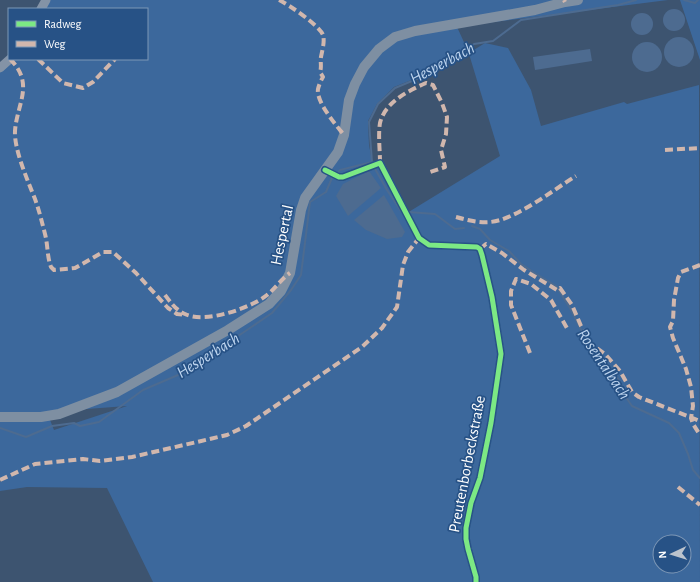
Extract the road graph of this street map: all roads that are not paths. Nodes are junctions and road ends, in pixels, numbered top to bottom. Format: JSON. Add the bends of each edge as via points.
{"nodes":[{"id":1,"x":578,"y":0,"type":"edge"},
{"id":2,"x":9,"y":60,"type":"edge"},
{"id":3,"x":0,"y":68,"type":"edge"},
{"id":4,"x":325,"y":170,"type":"junction"},
{"id":5,"x":0,"y":417,"type":"edge"},
{"id":6,"x":476,"y":582,"type":"edge"}],
"edges":[{"from":1,"to":4,"type":"main road","name":"Hespertal","via":[[415,31],[396,37],[379,49],[364,67],[349,100],[344,135],[338,152]]},
{"from":2,"to":3,"type":"street"},
{"from":4,"to":5,"type":"main road","name":"Hespertal","via":[[301,210],[290,273],[281,291],[269,304],[117,392],[59,414]]},
{"from":4,"to":6,"type":"street","name":"Preutenborbeckstraße","via":[[343,177],[380,163],[419,238],[429,245],[480,249],[486,267],[501,354],[480,478],[466,528],[466,539]]}]}
